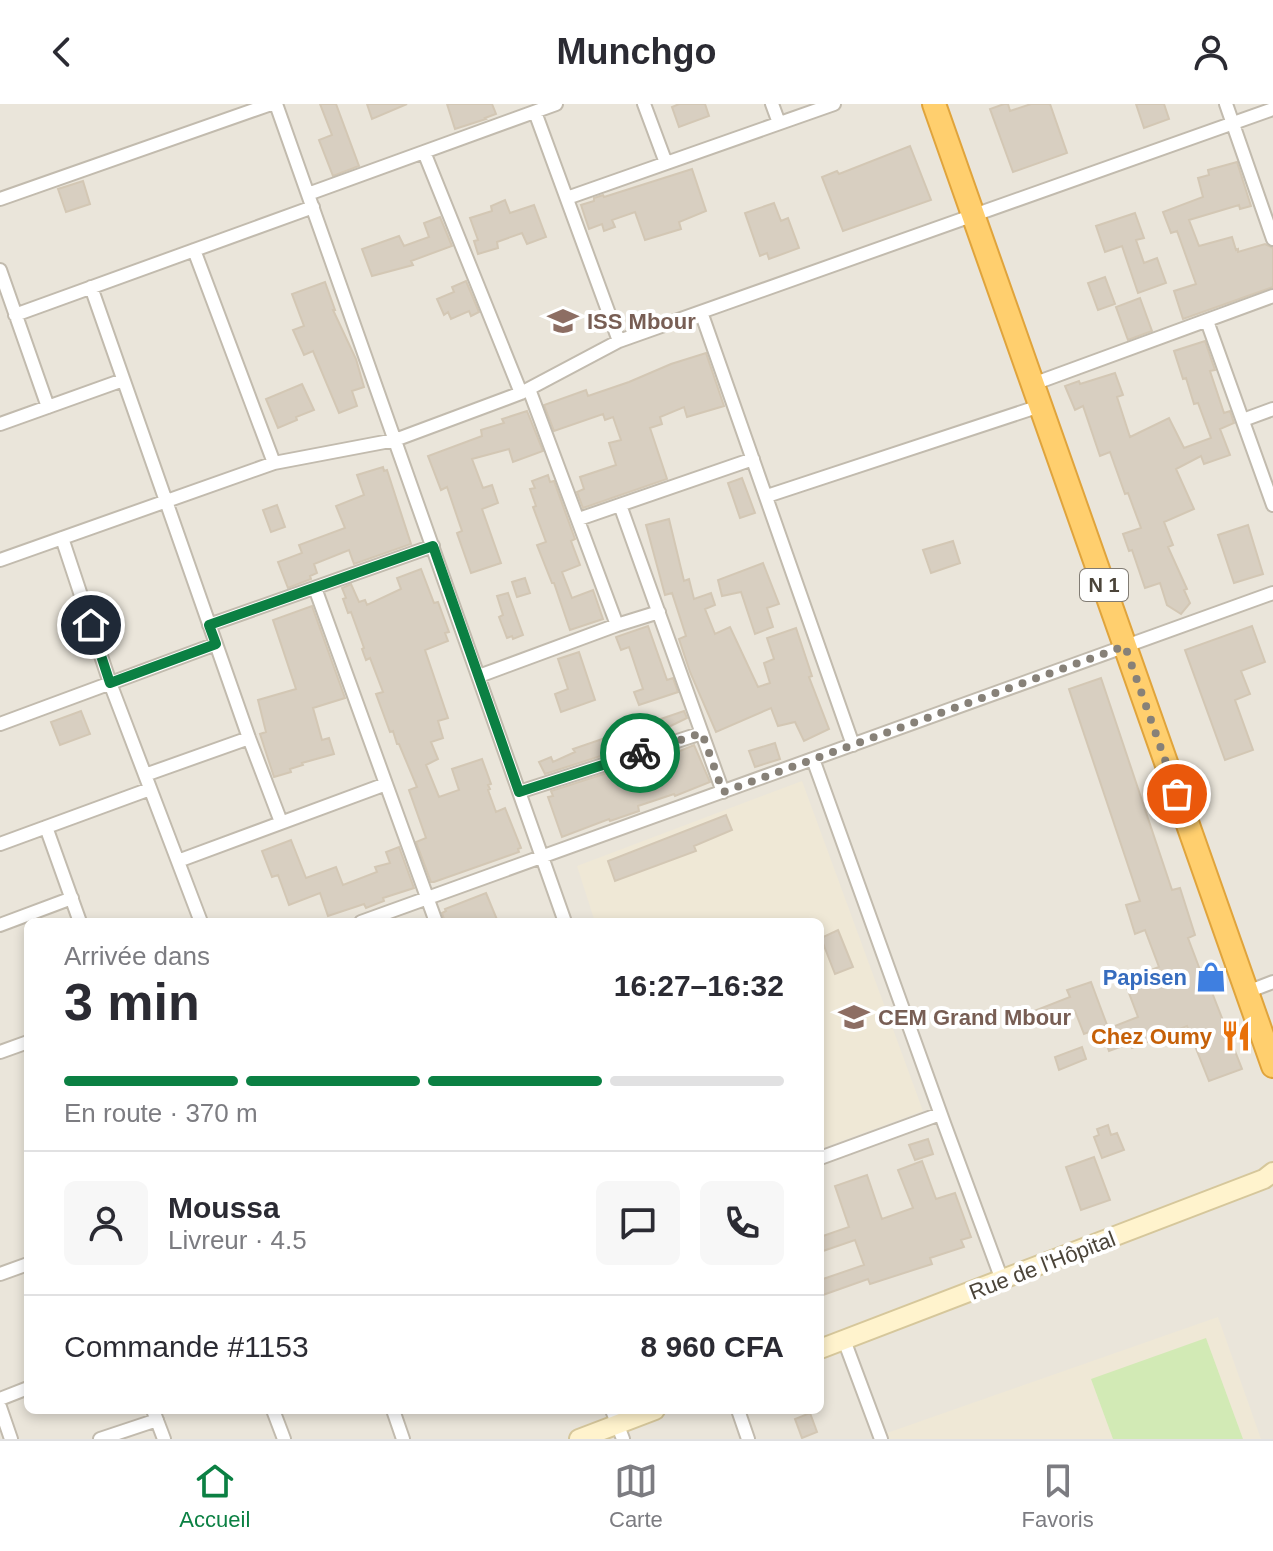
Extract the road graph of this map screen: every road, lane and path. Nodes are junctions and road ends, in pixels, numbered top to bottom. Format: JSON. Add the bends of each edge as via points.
{"nodes":[{"id":1,"x":274,"y":104,"type":"edge"},
{"id":2,"x":556,"y":104,"type":"edge"},
{"id":3,"x":644,"y":104,"type":"edge"},
{"id":4,"x":772,"y":104,"type":"edge"},
{"id":5,"x":834,"y":104,"type":"edge"},
{"id":6,"x":934,"y":104,"type":"edge"},
{"id":7,"x":1226,"y":104,"type":"edge"},
{"id":8,"x":1273,"y":109,"type":"edge"},
{"id":9,"x":535,"y":112,"type":"junction"},
{"id":10,"x":779,"y":123,"type":"junction"},
{"id":11,"x":1233,"y":123,"type":"junction"},
{"id":12,"x":424,"y":152,"type":"junction"},
{"id":13,"x":666,"y":163,"type":"junction"},
{"id":14,"x":567,"y":198,"type":"junction"},
{"id":15,"x":0,"y":199,"type":"edge"},
{"id":16,"x":310,"y":200,"type":"junction"},
{"id":17,"x":974,"y":215,"type":"junction"},
{"id":18,"x":1273,"y":239,"type":"edge"},
{"id":19,"x":194,"y":250,"type":"junction"},
{"id":20,"x":0,"y":270,"type":"edge"},
{"id":21,"x":91,"y":287,"type":"junction"},
{"id":22,"x":1273,"y":296,"type":"edge"},
{"id":23,"x":701,"y":312,"type":"junction"},
{"id":24,"x":15,"y":315,"type":"junction"},
{"id":25,"x":1207,"y":321,"type":"junction"},
{"id":26,"x":619,"y":341,"type":"junction"},
{"id":27,"x":123,"y":380,"type":"junction"},
{"id":28,"x":525,"y":391,"type":"junction"},
{"id":29,"x":1037,"y":395,"type":"junction"},
{"id":30,"x":48,"y":407,"type":"junction"},
{"id":31,"x":1273,"y":409,"type":"edge"},
{"id":32,"x":1243,"y":420,"type":"junction"},
{"id":33,"x":0,"y":424,"type":"edge"},
{"id":34,"x":395,"y":440,"type":"junction"},
{"id":35,"x":753,"y":459,"type":"junction"},
{"id":36,"x":274,"y":463,"type":"junction"},
{"id":37,"x":767,"y":496,"type":"junction"},
{"id":38,"x":166,"y":501,"type":"junction"},
{"id":39,"x":620,"y":505,"type":"junction"},
{"id":40,"x":1273,"y":505,"type":"edge"},
{"id":41,"x":579,"y":519,"type":"junction"},
{"id":42,"x":62,"y":538,"type":"junction"},
{"id":43,"x":433,"y":546,"type":"junction"},
{"id":44,"x":0,"y":560,"type":"edge"},
{"id":45,"x":315,"y":588,"type":"junction"},
{"id":46,"x":1273,"y":593,"type":"edge"},
{"id":47,"x":659,"y":612,"type":"junction"},
{"id":48,"x":209,"y":625,"type":"junction"},
{"id":49,"x":617,"y":625,"type":"junction"},
{"id":50,"x":216,"y":644,"type":"junction"},
{"id":51,"x":1125,"y":646,"type":"junction"},
{"id":52,"x":479,"y":676,"type":"junction"},
{"id":53,"x":110,"y":683,"type":"junction"},
{"id":54,"x":0,"y":724,"type":"edge"},
{"id":55,"x":702,"y":733,"type":"junction"},
{"id":56,"x":249,"y":738,"type":"junction"},
{"id":57,"x":853,"y":745,"type":"junction"},
{"id":58,"x":813,"y":759,"type":"junction"},
{"id":59,"x":145,"y":775,"type":"junction"},
{"id":60,"x":386,"y":784,"type":"junction"},
{"id":61,"x":150,"y":789,"type":"junction"},
{"id":62,"x":519,"y":792,"type":"junction"},
{"id":63,"x":723,"y":792,"type":"junction"},
{"id":64,"x":281,"y":822,"type":"junction"},
{"id":65,"x":46,"y":827,"type":"junction"},
{"id":66,"x":0,"y":844,"type":"edge"},
{"id":67,"x":542,"y":857,"type":"junction"},
{"id":68,"x":178,"y":861,"type":"junction"},
{"id":69,"x":72,"y":898,"type":"junction"},
{"id":70,"x":428,"y":898,"type":"junction"},
{"id":71,"x":79,"y":918,"type":"edge"},
{"id":72,"x":199,"y":918,"type":"edge"},
{"id":73,"x":372,"y":918,"type":"edge"},
{"id":74,"x":435,"y":918,"type":"edge"},
{"id":75,"x":564,"y":918,"type":"edge"},
{"id":76,"x":1,"y":922,"type":"edge"},
{"id":77,"x":1273,"y":982,"type":"edge"},
{"id":78,"x":1247,"y":992,"type":"junction"},
{"id":79,"x":24,"y":1043,"type":"edge"},
{"id":80,"x":0,"y":1052,"type":"edge"},
{"id":81,"x":1273,"y":1066,"type":"edge"},
{"id":82,"x":940,"y":1114,"type":"junction"},
{"id":83,"x":824,"y":1157,"type":"edge"},
{"id":84,"x":1270,"y":1177,"type":"edge"},
{"id":85,"x":24,"y":1265,"type":"edge"},
{"id":86,"x":0,"y":1274,"type":"edge"},
{"id":87,"x":1002,"y":1280,"type":"junction"},
{"id":88,"x":844,"y":1340,"type":"junction"},
{"id":89,"x":824,"y":1348,"type":"edge"},
{"id":90,"x":24,"y":1390,"type":"edge"},
{"id":91,"x":0,"y":1399,"type":"edge"},
{"id":92,"x":0,"y":1407,"type":"edge"},
{"id":93,"x":275,"y":1414,"type":"edge"},
{"id":94,"x":394,"y":1414,"type":"edge"},
{"id":95,"x":644,"y":1414,"type":"edge"},
{"id":96,"x":739,"y":1414,"type":"edge"},
{"id":97,"x":155,"y":1415,"type":"edge"},
{"id":98,"x":617,"y":1424,"type":"edge"},
{"id":99,"x":11,"y":1439,"type":"edge"},
{"id":100,"x":100,"y":1439,"type":"edge"},
{"id":101,"x":164,"y":1439,"type":"edge"},
{"id":102,"x":284,"y":1439,"type":"edge"},
{"id":103,"x":403,"y":1439,"type":"edge"},
{"id":104,"x":579,"y":1439,"type":"edge"},
{"id":105,"x":748,"y":1439,"type":"edge"},
{"id":106,"x":881,"y":1439,"type":"edge"}],
"edges":[{"from":1,"to":15,"type":"street"},
{"from":1,"to":16,"type":"street"},
{"from":2,"to":9,"type":"street"},
{"from":3,"to":13,"type":"street"},
{"from":4,"to":10,"type":"street"},
{"from":5,"to":10,"type":"street"},
{"from":6,"to":17,"type":"highway","number":"N 1"},
{"from":7,"to":11,"type":"street"},
{"from":8,"to":11,"type":"street"},
{"from":9,"to":12,"type":"street"},
{"from":9,"to":14,"type":"street"},
{"from":10,"to":13,"type":"street"},
{"from":11,"to":17,"type":"street"},
{"from":11,"to":18,"type":"street"},
{"from":12,"to":16,"type":"street"},
{"from":12,"to":28,"type":"street"},
{"from":13,"to":14,"type":"street"},
{"from":14,"to":26,"type":"street"},
{"from":16,"to":19,"type":"street"},
{"from":16,"to":34,"type":"street"},
{"from":17,"to":23,"type":"street"},
{"from":17,"to":29,"type":"highway","number":"N 1"},
{"from":19,"to":21,"type":"street"},
{"from":19,"to":36,"type":"street"},
{"from":20,"to":24,"type":"street"},
{"from":21,"to":24,"type":"street"},
{"from":21,"to":27,"type":"street"},
{"from":22,"to":25,"type":"street"},
{"from":23,"to":26,"type":"street"},
{"from":23,"to":35,"type":"street"},
{"from":24,"to":30,"type":"street"},
{"from":25,"to":29,"type":"street"},
{"from":25,"to":32,"type":"street"},
{"from":26,"to":28,"type":"street"},
{"from":27,"to":30,"type":"street"},
{"from":27,"to":38,"type":"street"},
{"from":28,"to":34,"type":"street"},
{"from":28,"to":41,"type":"street"},
{"from":29,"to":37,"type":"street"},
{"from":29,"to":51,"type":"highway","number":"N 1"},
{"from":30,"to":33,"type":"street"},
{"from":31,"to":32,"type":"street"},
{"from":32,"to":40,"type":"street"},
{"from":34,"to":36,"type":"street"},
{"from":34,"to":43,"type":"street"},
{"from":35,"to":37,"type":"street"},
{"from":35,"to":39,"type":"street"},
{"from":36,"to":38,"type":"street"},
{"from":37,"to":57,"type":"street"},
{"from":38,"to":42,"type":"street"},
{"from":38,"to":48,"type":"street"},
{"from":39,"to":41,"type":"street"},
{"from":39,"to":47,"type":"street"},
{"from":41,"to":49,"type":"street"},
{"from":42,"to":44,"type":"street"},
{"from":42,"to":53,"type":"street"},
{"from":43,"to":45,"type":"street"},
{"from":43,"to":52,"type":"street"},
{"from":45,"to":48,"type":"street"},
{"from":45,"to":60,"type":"street"},
{"from":46,"to":51,"type":"street"},
{"from":47,"to":49,"type":"street"},
{"from":47,"to":55,"type":"street"},
{"from":48,"to":50,"type":"street"},
{"from":49,"to":52,"type":"street"},
{"from":50,"to":53,"type":"street"},
{"from":50,"to":56,"type":"street"},
{"from":51,"to":57,"type":"street"},
{"from":51,"to":78,"type":"highway","number":"N 1"},
{"from":52,"to":62,"type":"street"},
{"from":53,"to":54,"type":"street"},
{"from":53,"to":59,"type":"street"},
{"from":55,"to":62,"type":"street"},
{"from":55,"to":63,"type":"street"},
{"from":56,"to":59,"type":"street"},
{"from":56,"to":64,"type":"street"},
{"from":57,"to":58,"type":"street"},
{"from":58,"to":63,"type":"street"},
{"from":58,"to":82,"type":"street"},
{"from":59,"to":61,"type":"street"},
{"from":60,"to":64,"type":"street"},
{"from":60,"to":70,"type":"street"},
{"from":61,"to":65,"type":"street"},
{"from":61,"to":68,"type":"street"},
{"from":62,"to":67,"type":"street"},
{"from":63,"to":67,"type":"street"},
{"from":64,"to":68,"type":"street"},
{"from":65,"to":66,"type":"street"},
{"from":65,"to":69,"type":"street"},
{"from":67,"to":70,"type":"street"},
{"from":67,"to":75,"type":"street"},
{"from":68,"to":72,"type":"street"},
{"from":69,"to":71,"type":"street"},
{"from":69,"to":76,"type":"street"},
{"from":70,"to":73,"type":"street"},
{"from":70,"to":74,"type":"street"},
{"from":77,"to":78,"type":"street"},
{"from":78,"to":81,"type":"highway","number":"N 1"},
{"from":79,"to":80,"type":"street"},
{"from":82,"to":83,"type":"street"},
{"from":82,"to":87,"type":"street"},
{"from":84,"to":87,"type":"main road","name":"Rue de l'Hôpital"},
{"from":85,"to":86,"type":"street"},
{"from":87,"to":88,"type":"main road","name":"Rue de l'Hôpital"},
{"from":88,"to":89,"type":"main road","name":"Rue de l'Hôpital"},
{"from":88,"to":106,"type":"street"},
{"from":90,"to":91,"type":"street"},
{"from":92,"to":99,"type":"street"},
{"from":93,"to":102,"type":"street"},
{"from":94,"to":103,"type":"street"},
{"from":95,"to":98,"type":"main road"},
{"from":96,"to":105,"type":"street"},
{"from":97,"to":100,"type":"street"},
{"from":97,"to":101,"type":"street"},
{"from":98,"to":104,"type":"main road"}]}
